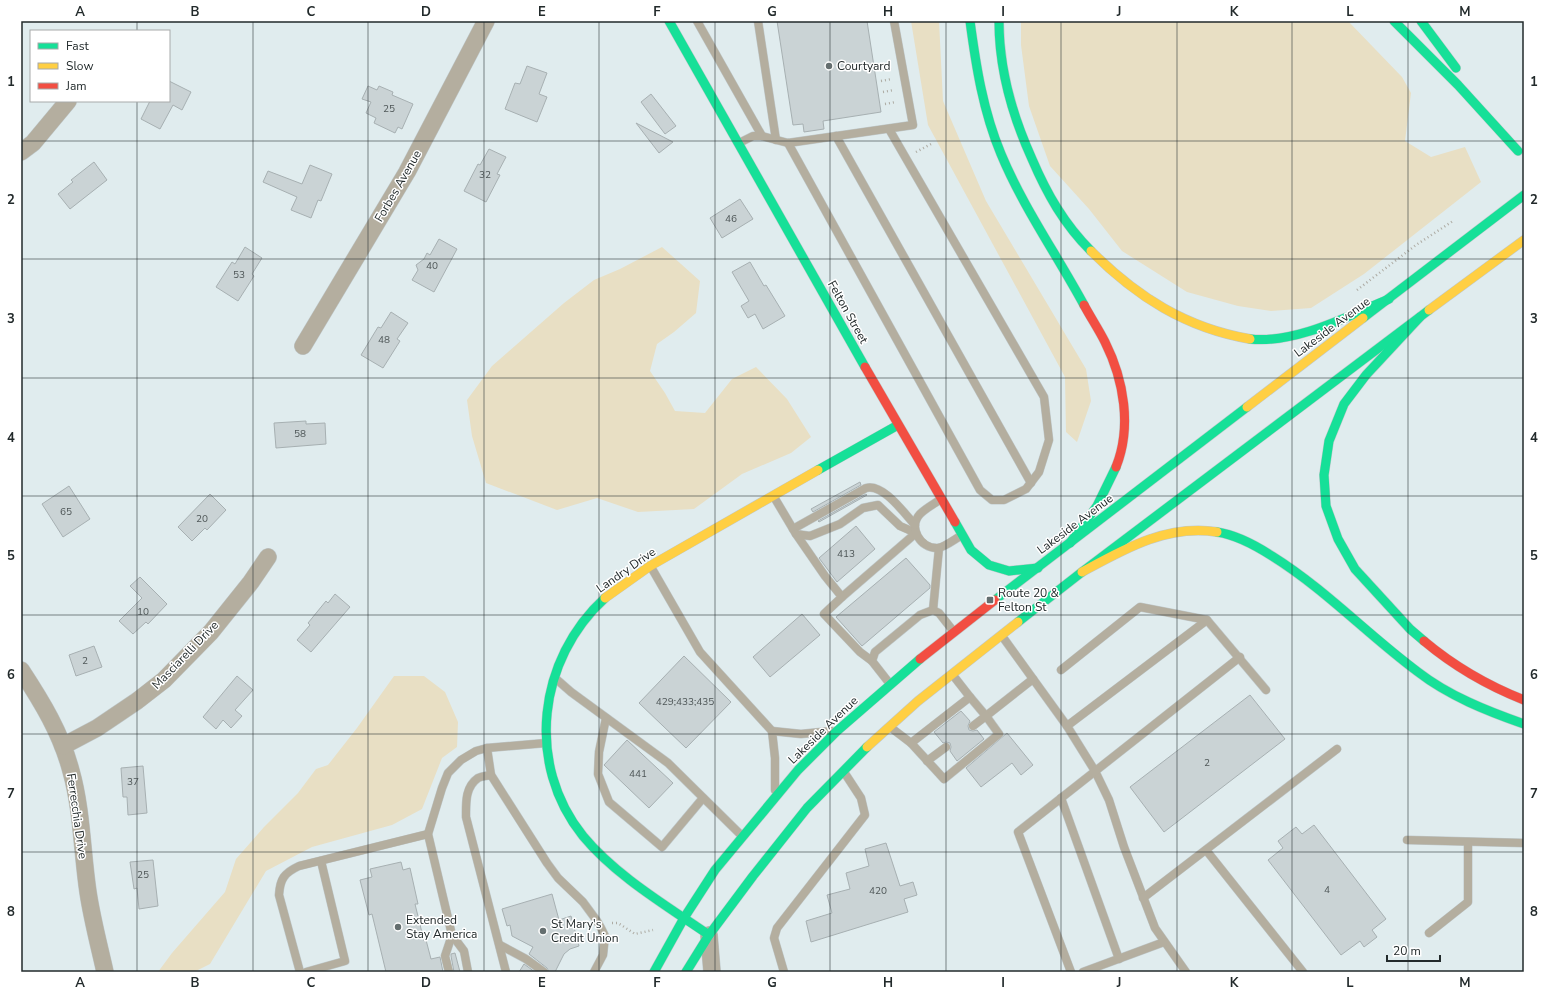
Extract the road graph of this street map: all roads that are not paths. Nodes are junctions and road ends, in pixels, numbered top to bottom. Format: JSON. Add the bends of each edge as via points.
{"nodes":[{"id":1,"x":486,"y":21,"type":"edge"},
{"id":2,"x":669,"y":21,"type":"edge"},
{"id":3,"x":697,"y":21,"type":"edge"},
{"id":4,"x":758,"y":21,"type":"edge"},
{"id":5,"x":894,"y":21,"type":"edge"},
{"id":6,"x":970,"y":21,"type":"edge"},
{"id":7,"x":999,"y":21,"type":"edge"},
{"id":8,"x":1394,"y":21,"type":"edge"},
{"id":9,"x":1421,"y":21,"type":"edge"},
{"id":10,"x":67,"y":102,"type":"edge"},
{"id":11,"x":889,"y":129,"type":"junction"},
{"id":12,"x":762,"y":136,"type":"junction"},
{"id":13,"x":836,"y":136,"type":"junction"},
{"id":14,"x":776,"y":140,"type":"junction"},
{"id":15,"x":739,"y":143,"type":"junction"},
{"id":16,"x":788,"y":143,"type":"junction"},
{"id":17,"x":21,"y":152,"type":"edge"},
{"id":18,"x":1518,"y":152,"type":"junction"},
{"id":19,"x":1524,"y":160,"type":"edge"},
{"id":20,"x":1524,"y":195,"type":"edge"},
{"id":21,"x":1524,"y":240,"type":"edge"},
{"id":22,"x":1389,"y":299,"type":"junction"},
{"id":23,"x":1420,"y":317,"type":"junction"},
{"id":24,"x":303,"y":346,"type":"dead end"},
{"id":25,"x":898,"y":426,"type":"junction"},
{"id":26,"x":1031,"y":483,"type":"junction"},
{"id":27,"x":773,"y":496,"type":"junction"},
{"id":28,"x":941,"y":499,"type":"junction"},
{"id":29,"x":915,"y":529,"type":"junction"},
{"id":30,"x":795,"y":531,"type":"junction"},
{"id":31,"x":963,"y":535,"type":"junction"},
{"id":32,"x":1070,"y":543,"type":"junction"},
{"id":33,"x":939,"y":548,"type":"junction"},
{"id":34,"x":268,"y":556,"type":"dead end"},
{"id":35,"x":650,"y":566,"type":"junction"},
{"id":36,"x":1038,"y":568,"type":"junction"},
{"id":37,"x":1082,"y":572,"type":"junction"},
{"id":38,"x":842,"y":597,"type":"junction"},
{"id":39,"x":933,"y":610,"type":"junction"},
{"id":40,"x":1207,"y":620,"type":"junction"},
{"id":41,"x":954,"y":632,"type":"junction"},
{"id":42,"x":1001,"y":635,"type":"junction"},
{"id":43,"x":1240,"y":657,"type":"junction"},
{"id":44,"x":872,"y":661,"type":"junction"},
{"id":45,"x":21,"y":670,"type":"edge"},
{"id":46,"x":1061,"y":670,"type":"dead end"},
{"id":47,"x":951,"y":674,"type":"junction"},
{"id":48,"x":553,"y":676,"type":"junction"},
{"id":49,"x":1033,"y":679,"type":"junction"},
{"id":50,"x":890,"y":685,"type":"junction"},
{"id":51,"x":1266,"y":690,"type":"dead end"},
{"id":52,"x":970,"y":697,"type":"junction"},
{"id":53,"x":1524,"y":700,"type":"edge"},
{"id":54,"x":986,"y":716,"type":"junction"},
{"id":55,"x":606,"y":718,"type":"junction"},
{"id":56,"x":1524,"y":724,"type":"edge"},
{"id":57,"x":889,"y":726,"type":"junction"},
{"id":58,"x":973,"y":726,"type":"dead end"},
{"id":59,"x":1067,"y":726,"type":"junction"},
{"id":60,"x":772,"y":731,"type":"junction"},
{"id":61,"x":837,"y":731,"type":"junction"},
{"id":62,"x":911,"y":743,"type":"junction"},
{"id":63,"x":546,"y":744,"type":"junction"},
{"id":64,"x":63,"y":746,"type":"junction"},
{"id":65,"x":946,"y":746,"type":"dead end"},
{"id":66,"x":487,"y":748,"type":"junction"},
{"id":67,"x":1337,"y":749,"type":"dead end"},
{"id":68,"x":927,"y":761,"type":"junction"},
{"id":69,"x":843,"y":770,"type":"junction"},
{"id":70,"x":1095,"y":771,"type":"junction"},
{"id":71,"x":491,"y":775,"type":"junction"},
{"id":72,"x":775,"y":797,"type":"junction"},
{"id":73,"x":703,"y":798,"type":"junction"},
{"id":74,"x":1061,"y":798,"type":"junction"},
{"id":75,"x":428,"y":834,"type":"junction"},
{"id":76,"x":742,"y":836,"type":"junction"},
{"id":77,"x":1407,"y":840,"type":"dead end"},
{"id":78,"x":1468,"y":842,"type":"junction"},
{"id":79,"x":1524,"y":843,"type":"edge"},
{"id":80,"x":1206,"y":850,"type":"junction"},
{"id":81,"x":320,"y":861,"type":"junction"},
{"id":82,"x":1143,"y":898,"type":"junction"},
{"id":83,"x":684,"y":918,"type":"junction"},
{"id":84,"x":1429,"y":933,"type":"dead end"},
{"id":85,"x":452,"y":935,"type":"junction"},
{"id":86,"x":709,"y":935,"type":"junction"},
{"id":87,"x":1164,"y":942,"type":"junction"},
{"id":88,"x":500,"y":945,"type":"junction"},
{"id":89,"x":1119,"y":959,"type":"junction"},
{"id":90,"x":507,"y":971,"type":"edge"},
{"id":91,"x":105,"y":972,"type":"edge"},
{"id":92,"x":300,"y":972,"type":"edge"},
{"id":93,"x":306,"y":972,"type":"edge"},
{"id":94,"x":449,"y":972,"type":"edge"},
{"id":95,"x":468,"y":972,"type":"edge"},
{"id":96,"x":544,"y":972,"type":"edge"},
{"id":97,"x":594,"y":972,"type":"edge"},
{"id":98,"x":654,"y":972,"type":"edge"},
{"id":99,"x":686,"y":972,"type":"edge"},
{"id":100,"x":712,"y":972,"type":"edge"},
{"id":101,"x":784,"y":972,"type":"edge"},
{"id":102,"x":1071,"y":972,"type":"edge"},
{"id":103,"x":1083,"y":972,"type":"edge"},
{"id":104,"x":1186,"y":972,"type":"edge"},
{"id":105,"x":1303,"y":972,"type":"edge"}],
"edges":[{"from":1,"to":24,"type":"street","name":"Forbes Avenue","via":[[407,172]]},
{"from":2,"to":15,"type":"main road","name":"Felton Street"},
{"from":3,"to":12,"type":"lane"},
{"from":4,"to":14,"type":"lane"},
{"from":5,"to":11,"type":"lane","via":[[913,125]]},
{"from":6,"to":32,"type":"main road","via":[[985,107],[1002,156],[1108,348],[1124,402],[1124,434],[1120,454],[1096,509]]},
{"from":7,"to":22,"type":"main road","via":[[999,54],[1008,98],[1024,144],[1051,202],[1086,246],[1143,295],[1199,326],[1254,339],[1273,339],[1302,332]]},
{"from":8,"to":18,"type":"main road","via":[[1458,85]]},
{"from":9,"to":18,"type":"main road"},
{"from":10,"to":17,"type":"street","via":[[33,143]]},
{"from":11,"to":13,"type":"lane"},
{"from":11,"to":26,"type":"lane","via":[[1044,397],[1049,440],[1039,472]]},
{"from":12,"to":14,"type":"lane"},
{"from":12,"to":15,"type":"lane","via":[[753,136]]},
{"from":13,"to":16,"type":"lane"},
{"from":13,"to":26,"type":"lane"},
{"from":14,"to":16,"type":"lane"},
{"from":15,"to":25,"type":"main road","name":"Felton Street"},
{"from":16,"to":26,"type":"lane","via":[[980,490],[992,500],[1004,500],[1026,489]]},
{"from":18,"to":19,"type":"main road"},
{"from":20,"to":22,"type":"main road","name":"Lakeside Avenue"},
{"from":21,"to":23,"type":"main road"},
{"from":22,"to":32,"type":"main road","name":"Lakeside Avenue"},
{"from":23,"to":37,"type":"main road"},
{"from":23,"to":53,"type":"main road","via":[[1366,375],[1344,404],[1329,441],[1324,475],[1326,506],[1338,539],[1355,569],[1410,629],[1461,669],[1497,689]]},
{"from":25,"to":27,"type":"main road","name":"Landry Drive"},
{"from":25,"to":28,"type":"main road","name":"Felton Street"},
{"from":27,"to":30,"type":"lane"},
{"from":27,"to":35,"type":"main road","name":"Landry Drive"},
{"from":28,"to":29,"type":"lane","via":[[920,514]]},
{"from":28,"to":31,"type":"main road","name":"Felton Street"},
{"from":29,"to":30,"type":"lane","via":[[900,526],[878,505],[863,508],[840,524],[810,536]]},
{"from":29,"to":30,"type":"lane","via":[[890,498],[880,489],[871,486]]},
{"from":29,"to":33,"type":"lane","via":[[922,544],[929,548]]},
{"from":29,"to":38,"type":"lane"},
{"from":30,"to":38,"type":"lane"},
{"from":31,"to":33,"type":"lane"},
{"from":31,"to":36,"type":"main road","name":"Felton Street","via":[[971,550],[989,565],[1010,571]]},
{"from":32,"to":36,"type":"main road","name":"Lakeside Avenue"},
{"from":33,"to":39,"type":"lane"},
{"from":34,"to":64,"type":"street","name":"Masciarelli Drive","via":[[251,582],[210,632],[164,680],[97,728]]},
{"from":35,"to":48,"type":"main road","name":"Landry Drive","via":[[604,598],[584,620],[563,653]]},
{"from":35,"to":60,"type":"lane","via":[[700,652]]},
{"from":36,"to":41,"type":"main road","name":"Lakeside Avenue"},
{"from":37,"to":42,"type":"main road"},
{"from":37,"to":56,"type":"main road","via":[[1125,548],[1161,535],[1189,530],[1216,532],[1245,540],[1290,568],[1436,685],[1472,704]]},
{"from":38,"to":44,"type":"lane","via":[[824,614]]},
{"from":39,"to":41,"type":"lane","via":[[939,613]]},
{"from":39,"to":44,"type":"lane","via":[[920,615],[875,652]]},
{"from":40,"to":43,"type":"lane"},
{"from":40,"to":46,"type":"lane","via":[[1140,607]]},
{"from":40,"to":59,"type":"lane"},
{"from":41,"to":50,"type":"main road","name":"Lakeside Avenue"},
{"from":42,"to":47,"type":"main road"},
{"from":42,"to":49,"type":"lane"},
{"from":43,"to":51,"type":"lane"},
{"from":43,"to":70,"type":"lane"},
{"from":44,"to":50,"type":"lane"},
{"from":45,"to":64,"type":"street","name":"Ferrecchia Drive","via":[[42,701]]},
{"from":47,"to":52,"type":"lane"},
{"from":47,"to":57,"type":"main road"},
{"from":48,"to":55,"type":"lane"},
{"from":48,"to":63,"type":"main road","name":"Landry Drive","via":[[548,702]]},
{"from":49,"to":54,"type":"lane"},
{"from":49,"to":59,"type":"lane"},
{"from":50,"to":61,"type":"main road","name":"Lakeside Avenue"},
{"from":52,"to":54,"type":"lane"},
{"from":52,"to":62,"type":"lane"},
{"from":54,"to":58,"type":"lane"},
{"from":54,"to":68,"type":"lane","via":[[1000,734],[944,779]]},
{"from":55,"to":73,"type":"lane","via":[[668,763]]},
{"from":55,"to":73,"type":"lane","via":[[598,752],[598,774],[609,802],[662,846]]},
{"from":57,"to":62,"type":"lane"},
{"from":57,"to":69,"type":"main road"},
{"from":59,"to":70,"type":"lane"},
{"from":60,"to":61,"type":"lane","via":[[801,734]]},
{"from":60,"to":72,"type":"lane"},
{"from":61,"to":72,"type":"main road","name":"Lakeside Avenue","via":[[803,764]]},
{"from":62,"to":68,"type":"lane"},
{"from":63,"to":66,"type":"lane"},
{"from":63,"to":83,"type":"main road","name":"Landry Drive","via":[[552,773],[572,821],[613,864]]},
{"from":64,"to":91,"type":"street","name":"Ferrecchia Drive","via":[[72,771],[78,801],[92,920]]},
{"from":65,"to":68,"type":"lane"},
{"from":66,"to":71,"type":"lane"},
{"from":66,"to":75,"type":"lane","via":[[461,760],[448,773]]},
{"from":67,"to":80,"type":"lane"},
{"from":69,"to":86,"type":"main road","via":[[802,813]]},
{"from":69,"to":101,"type":"lane","via":[[861,798],[865,815],[777,928],[774,938]]},
{"from":70,"to":74,"type":"lane"},
{"from":70,"to":82,"type":"lane","via":[[1109,800]]},
{"from":71,"to":88,"type":"lane","via":[[478,778],[469,789],[466,817]]},
{"from":71,"to":97,"type":"lane","via":[[547,863],[558,878],[583,902],[601,928],[605,936],[603,955]]},
{"from":72,"to":76,"type":"main road","name":"Lakeside Avenue"},
{"from":73,"to":76,"type":"lane"},
{"from":74,"to":89,"type":"lane"},
{"from":74,"to":102,"type":"lane","via":[[1018,832]]},
{"from":75,"to":81,"type":"lane"},
{"from":75,"to":85,"type":"lane"},
{"from":76,"to":83,"type":"main road","name":"Lakeside Avenue","via":[[715,870]]},
{"from":77,"to":78,"type":"lane"},
{"from":78,"to":79,"type":"lane"},
{"from":78,"to":84,"type":"lane","via":[[1468,902]]},
{"from":80,"to":82,"type":"lane"},
{"from":80,"to":105,"type":"lane"},
{"from":81,"to":92,"type":"lane","via":[[288,871],[280,883],[279,895]]},
{"from":81,"to":93,"type":"lane","via":[[345,961]]},
{"from":82,"to":87,"type":"lane","via":[[1154,928]]},
{"from":83,"to":86,"type":"main road","name":"Landry Drive"},
{"from":83,"to":98,"type":"main road","name":"Lakeside Avenue"},
{"from":85,"to":94,"type":"lane","via":[[445,956]]},
{"from":85,"to":95,"type":"lane","via":[[464,951]]},
{"from":86,"to":99,"type":"main road"},
{"from":86,"to":100,"type":"street"},
{"from":87,"to":89,"type":"lane"},
{"from":87,"to":104,"type":"lane"},
{"from":88,"to":90,"type":"lane"},
{"from":88,"to":96,"type":"lane"},
{"from":89,"to":103,"type":"lane"}]}
